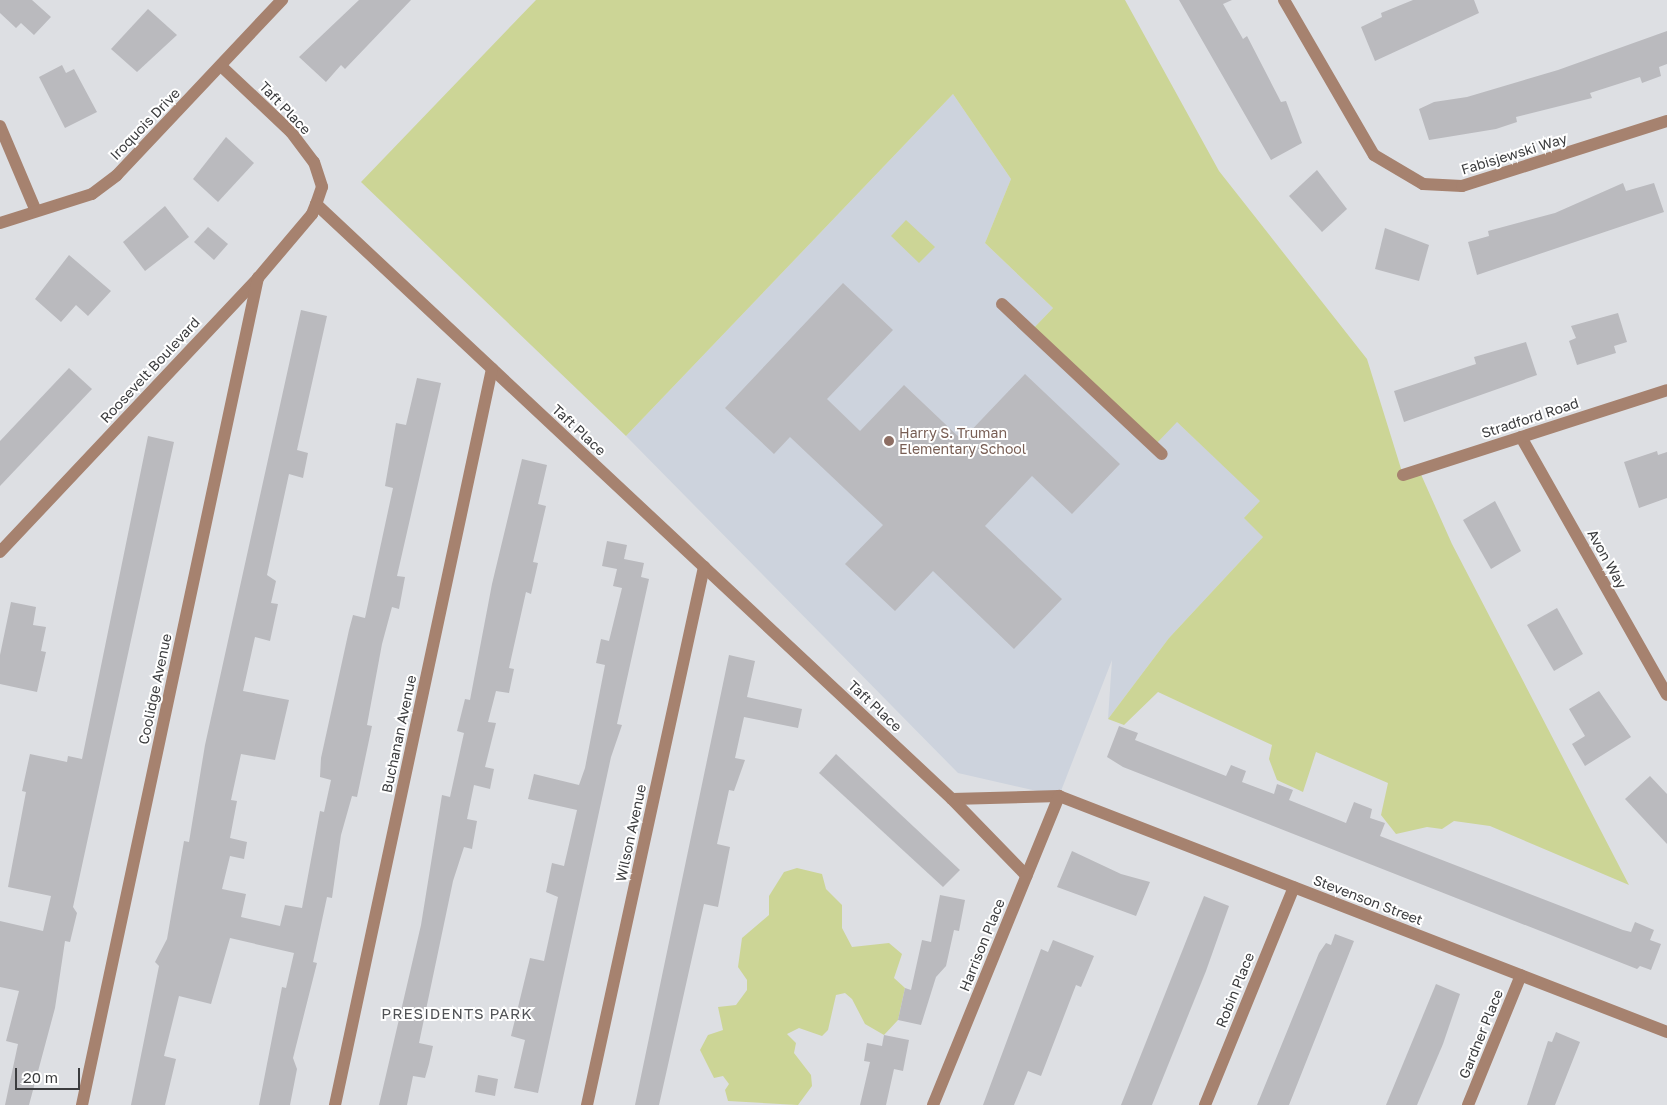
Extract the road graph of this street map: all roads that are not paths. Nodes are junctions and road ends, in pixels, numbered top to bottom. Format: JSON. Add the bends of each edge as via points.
{"nodes":[{"id":1,"x":282,"y":0,"type":"edge"},
{"id":2,"x":1284,"y":0,"type":"edge"},
{"id":3,"x":221,"y":66,"type":"junction"},
{"id":4,"x":1667,"y":121,"type":"edge"},
{"id":5,"x":0,"y":126,"type":"edge"},
{"id":6,"x":316,"y":204,"type":"junction"},
{"id":7,"x":35,"y":209,"type":"junction"},
{"id":8,"x":0,"y":223,"type":"edge"},
{"id":9,"x":258,"y":278,"type":"junction"},
{"id":10,"x":1002,"y":304,"type":"dead end"},
{"id":11,"x":492,"y":369,"type":"junction"},
{"id":12,"x":1667,"y":390,"type":"edge"},
{"id":13,"x":1522,"y":437,"type":"junction"},
{"id":14,"x":1162,"y":454,"type":"dead end"},
{"id":15,"x":1403,"y":475,"type":"dead end"},
{"id":16,"x":0,"y":552,"type":"edge"},
{"id":17,"x":704,"y":567,"type":"junction"},
{"id":18,"x":1667,"y":695,"type":"edge"},
{"id":19,"x":1059,"y":796,"type":"junction"},
{"id":20,"x":952,"y":799,"type":"junction"},
{"id":21,"x":1027,"y":876,"type":"junction"},
{"id":22,"x":1294,"y":887,"type":"junction"},
{"id":23,"x":1520,"y":975,"type":"junction"},
{"id":24,"x":1667,"y":1032,"type":"edge"},
{"id":25,"x":82,"y":1105,"type":"edge"},
{"id":26,"x":335,"y":1105,"type":"edge"},
{"id":27,"x":587,"y":1105,"type":"edge"},
{"id":28,"x":933,"y":1105,"type":"edge"},
{"id":29,"x":1204,"y":1105,"type":"edge"},
{"id":30,"x":1468,"y":1105,"type":"edge"}],
"edges":[{"from":1,"to":3,"type":"street","name":"Iroquois Drive"},
{"from":2,"to":4,"type":"street","name":"Fabisjewski Way","via":[[1374,155],[1422,184],[1462,186]]},
{"from":3,"to":6,"type":"street","name":"Taft Place","via":[[291,132],[314,162],[322,187]]},
{"from":3,"to":7,"type":"street","name":"Iroquois Drive","via":[[117,175],[92,194]]},
{"from":5,"to":7,"type":"street"},
{"from":6,"to":9,"type":"street","name":"Roosevelt Boulevard","via":[[312,214]]},
{"from":6,"to":11,"type":"street","name":"Taft Place"},
{"from":7,"to":8,"type":"street","name":"Iroquois Drive"},
{"from":9,"to":16,"type":"street","name":"Roosevelt Boulevard"},
{"from":9,"to":25,"type":"street","name":"Coolidge Avenue"},
{"from":10,"to":14,"type":"street"},
{"from":11,"to":17,"type":"street","name":"Taft Place"},
{"from":11,"to":26,"type":"street","name":"Buchanan Avenue"},
{"from":12,"to":13,"type":"street","name":"Stradford Road"},
{"from":13,"to":15,"type":"street","name":"Stradford Road"},
{"from":13,"to":18,"type":"street","name":"Avon Way"},
{"from":17,"to":20,"type":"street","name":"Taft Place"},
{"from":17,"to":27,"type":"street","name":"Wilson Avenue"},
{"from":19,"to":20,"type":"street"},
{"from":19,"to":21,"type":"street","name":"Harrison Place"},
{"from":19,"to":22,"type":"street","name":"Stevenson Street"},
{"from":20,"to":21,"type":"street","name":"Taft Place"},
{"from":21,"to":28,"type":"street","name":"Harrison Place"},
{"from":22,"to":23,"type":"street","name":"Stevenson Street"},
{"from":22,"to":29,"type":"street","name":"Robin Place"},
{"from":23,"to":24,"type":"street","name":"Stevenson Street"},
{"from":23,"to":30,"type":"street","name":"Gardner Place"}]}
